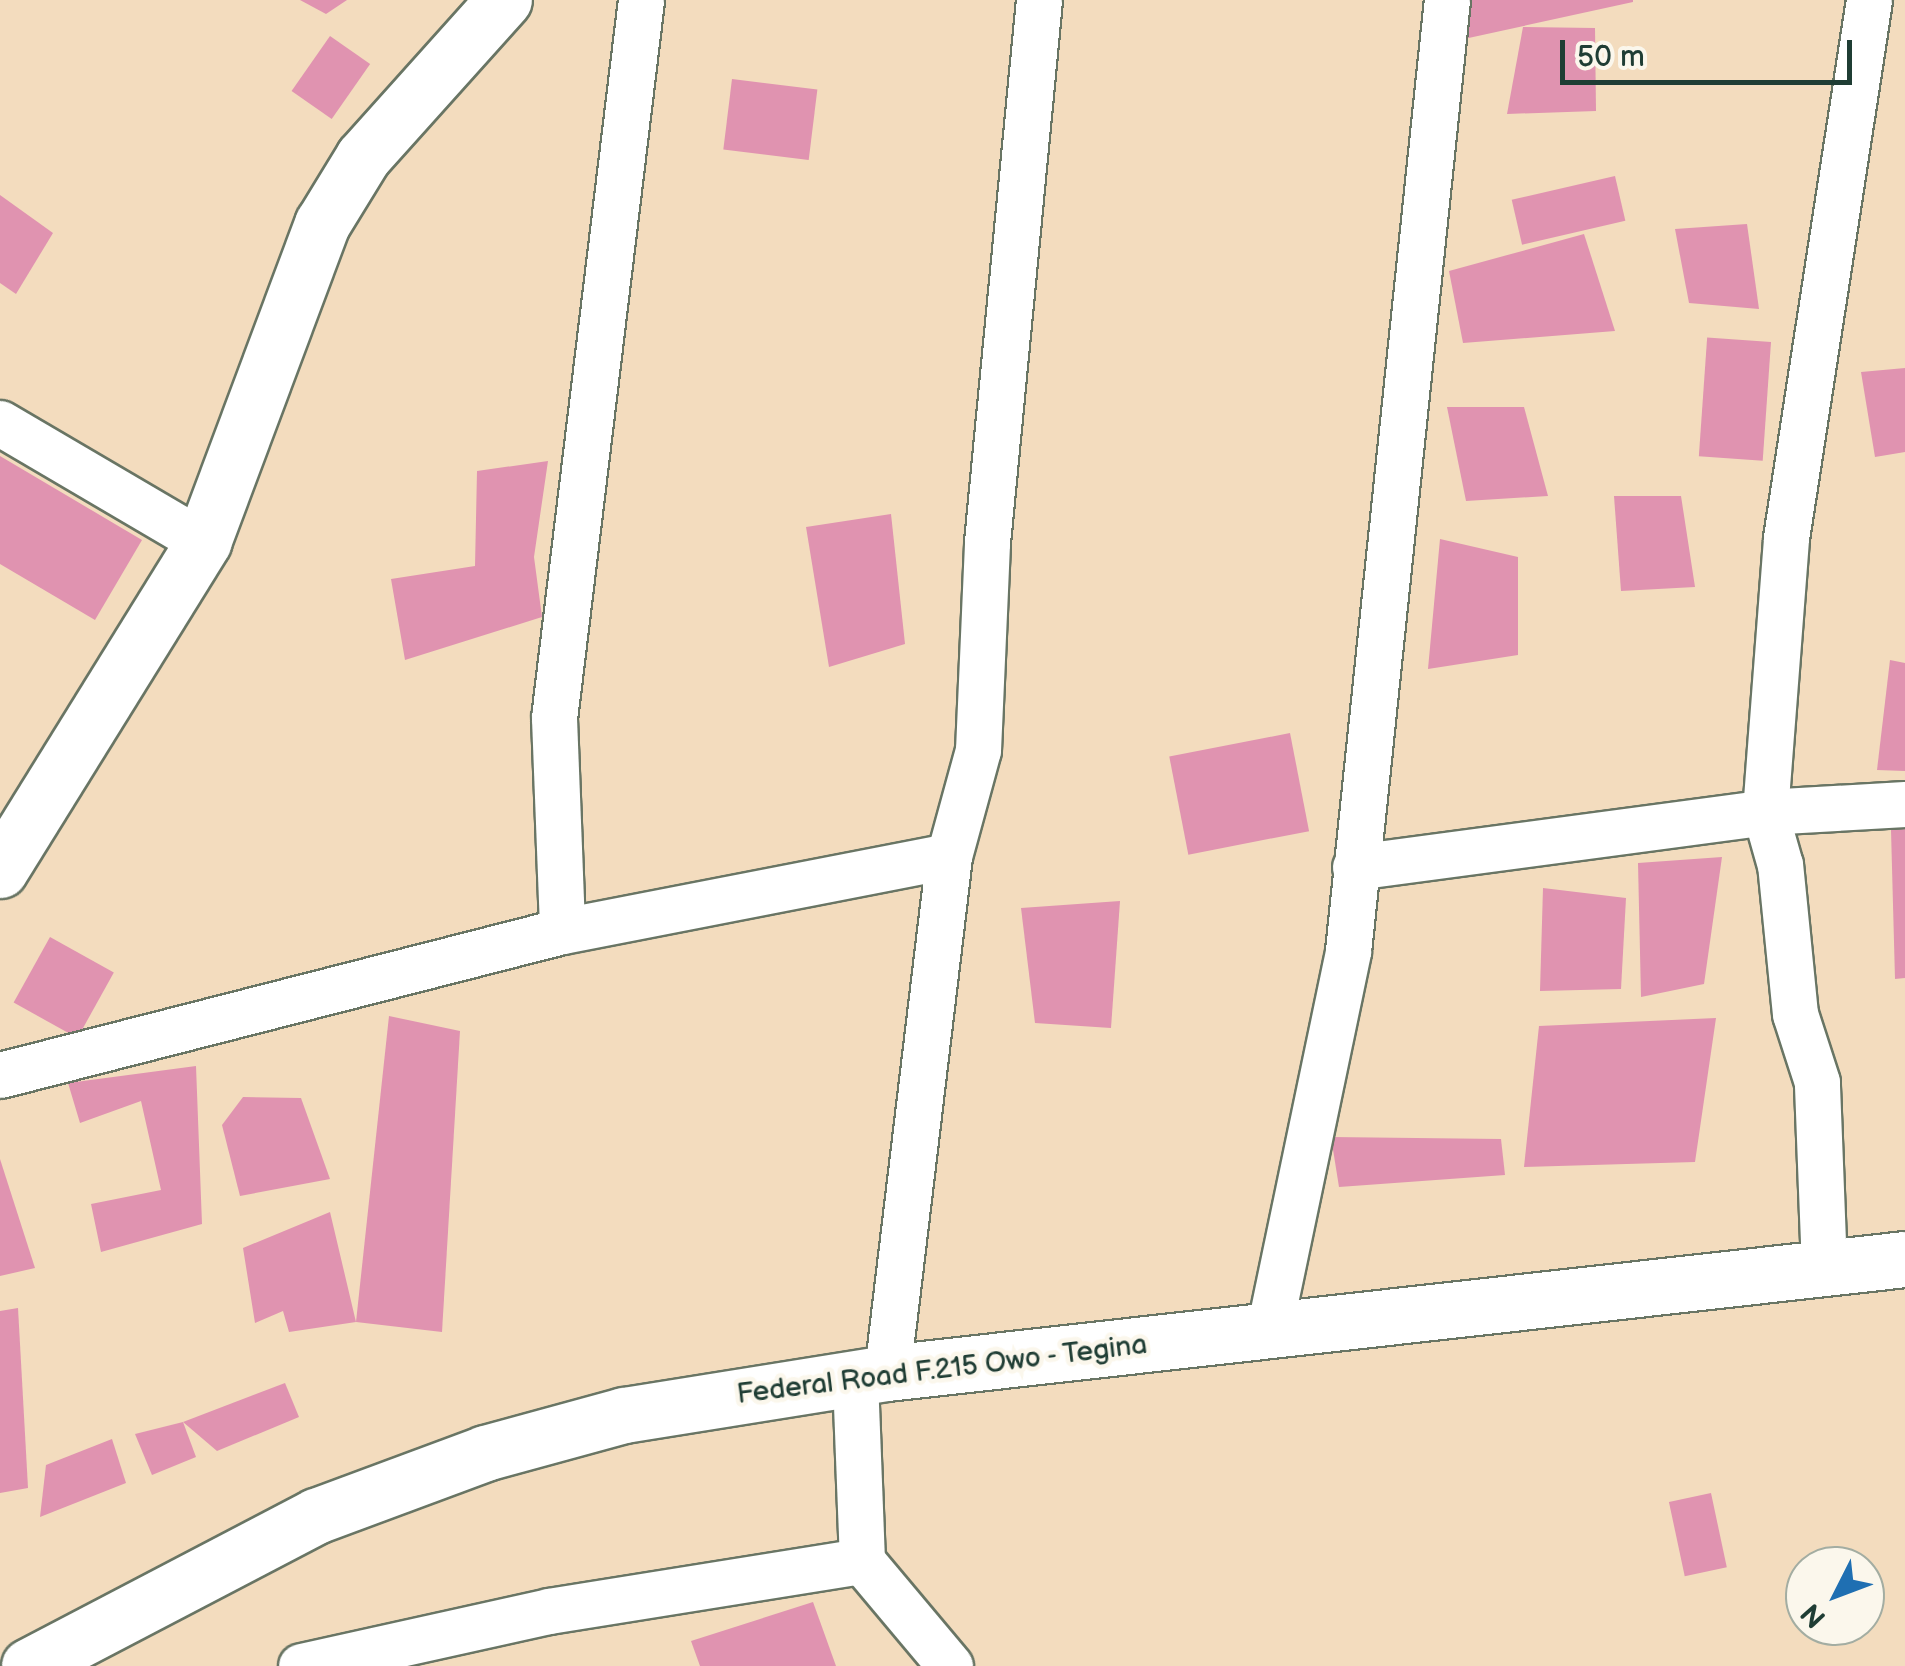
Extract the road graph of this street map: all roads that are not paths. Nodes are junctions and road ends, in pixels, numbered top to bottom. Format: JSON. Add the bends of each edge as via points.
{"nodes":[{"id":1,"x":641,"y":0,"type":"edge"},
{"id":2,"x":1039,"y":0,"type":"edge"},
{"id":3,"x":1447,"y":0,"type":"edge"},
{"id":4,"x":1870,"y":0,"type":"edge"},
{"id":5,"x":503,"y":1,"type":"edge"},
{"id":6,"x":0,"y":423,"type":"edge"},
{"id":7,"x":203,"y":542,"type":"junction"},
{"id":8,"x":1905,"y":804,"type":"edge"},
{"id":9,"x":1765,"y":812,"type":"junction"},
{"id":10,"x":949,"y":856,"type":"junction"},
{"id":11,"x":1355,"y":867,"type":"junction"},
{"id":12,"x":0,"y":870,"type":"edge"},
{"id":13,"x":562,"y":930,"type":"junction"},
{"id":14,"x":0,"y":1075,"type":"edge"},
{"id":15,"x":1905,"y":1259,"type":"edge"},
{"id":16,"x":1824,"y":1268,"type":"junction"},
{"id":17,"x":1269,"y":1330,"type":"junction"},
{"id":18,"x":871,"y":1376,"type":"junction"},
{"id":19,"x":862,"y":1561,"type":"junction"},
{"id":20,"x":29,"y":1666,"type":"edge"},
{"id":21,"x":301,"y":1666,"type":"edge"},
{"id":22,"x":950,"y":1666,"type":"edge"}],
"edges":[{"from":1,"to":13,"type":"street","via":[[554,718]]},
{"from":2,"to":10,"type":"street","via":[[987,542],[978,750]]},
{"from":3,"to":11,"type":"street"},
{"from":4,"to":9,"type":"street","via":[[1786,538]]},
{"from":5,"to":7,"type":"main road","via":[[363,157],[322,224]]},
{"from":6,"to":7,"type":"street"},
{"from":7,"to":12,"type":"main road"},
{"from":8,"to":9,"type":"street"},
{"from":9,"to":11,"type":"street"},
{"from":9,"to":16,"type":"street","via":[[1780,865],[1795,1014],[1816,1082]]},
{"from":10,"to":13,"type":"street"},
{"from":10,"to":18,"type":"street"},
{"from":11,"to":17,"type":"street","via":[[1326,1074]]},
{"from":13,"to":14,"type":"street"},
{"from":15,"to":16,"type":"main road","name":"Federal Road F.215 Owo - Tegina"},
{"from":16,"to":17,"type":"main road","name":"Federal Road F.215 Owo - Tegina"},
{"from":17,"to":18,"type":"main road","name":"Federal Road F.215 Owo - Tegina"},
{"from":18,"to":19,"type":"street"},
{"from":18,"to":20,"type":"main road","name":"Federal Road F.215 Owo - Tegina","via":[[624,1414],[485,1452],[316,1516]]},
{"from":19,"to":21,"type":"street","via":[[549,1612]]},
{"from":19,"to":22,"type":"street"}]}
